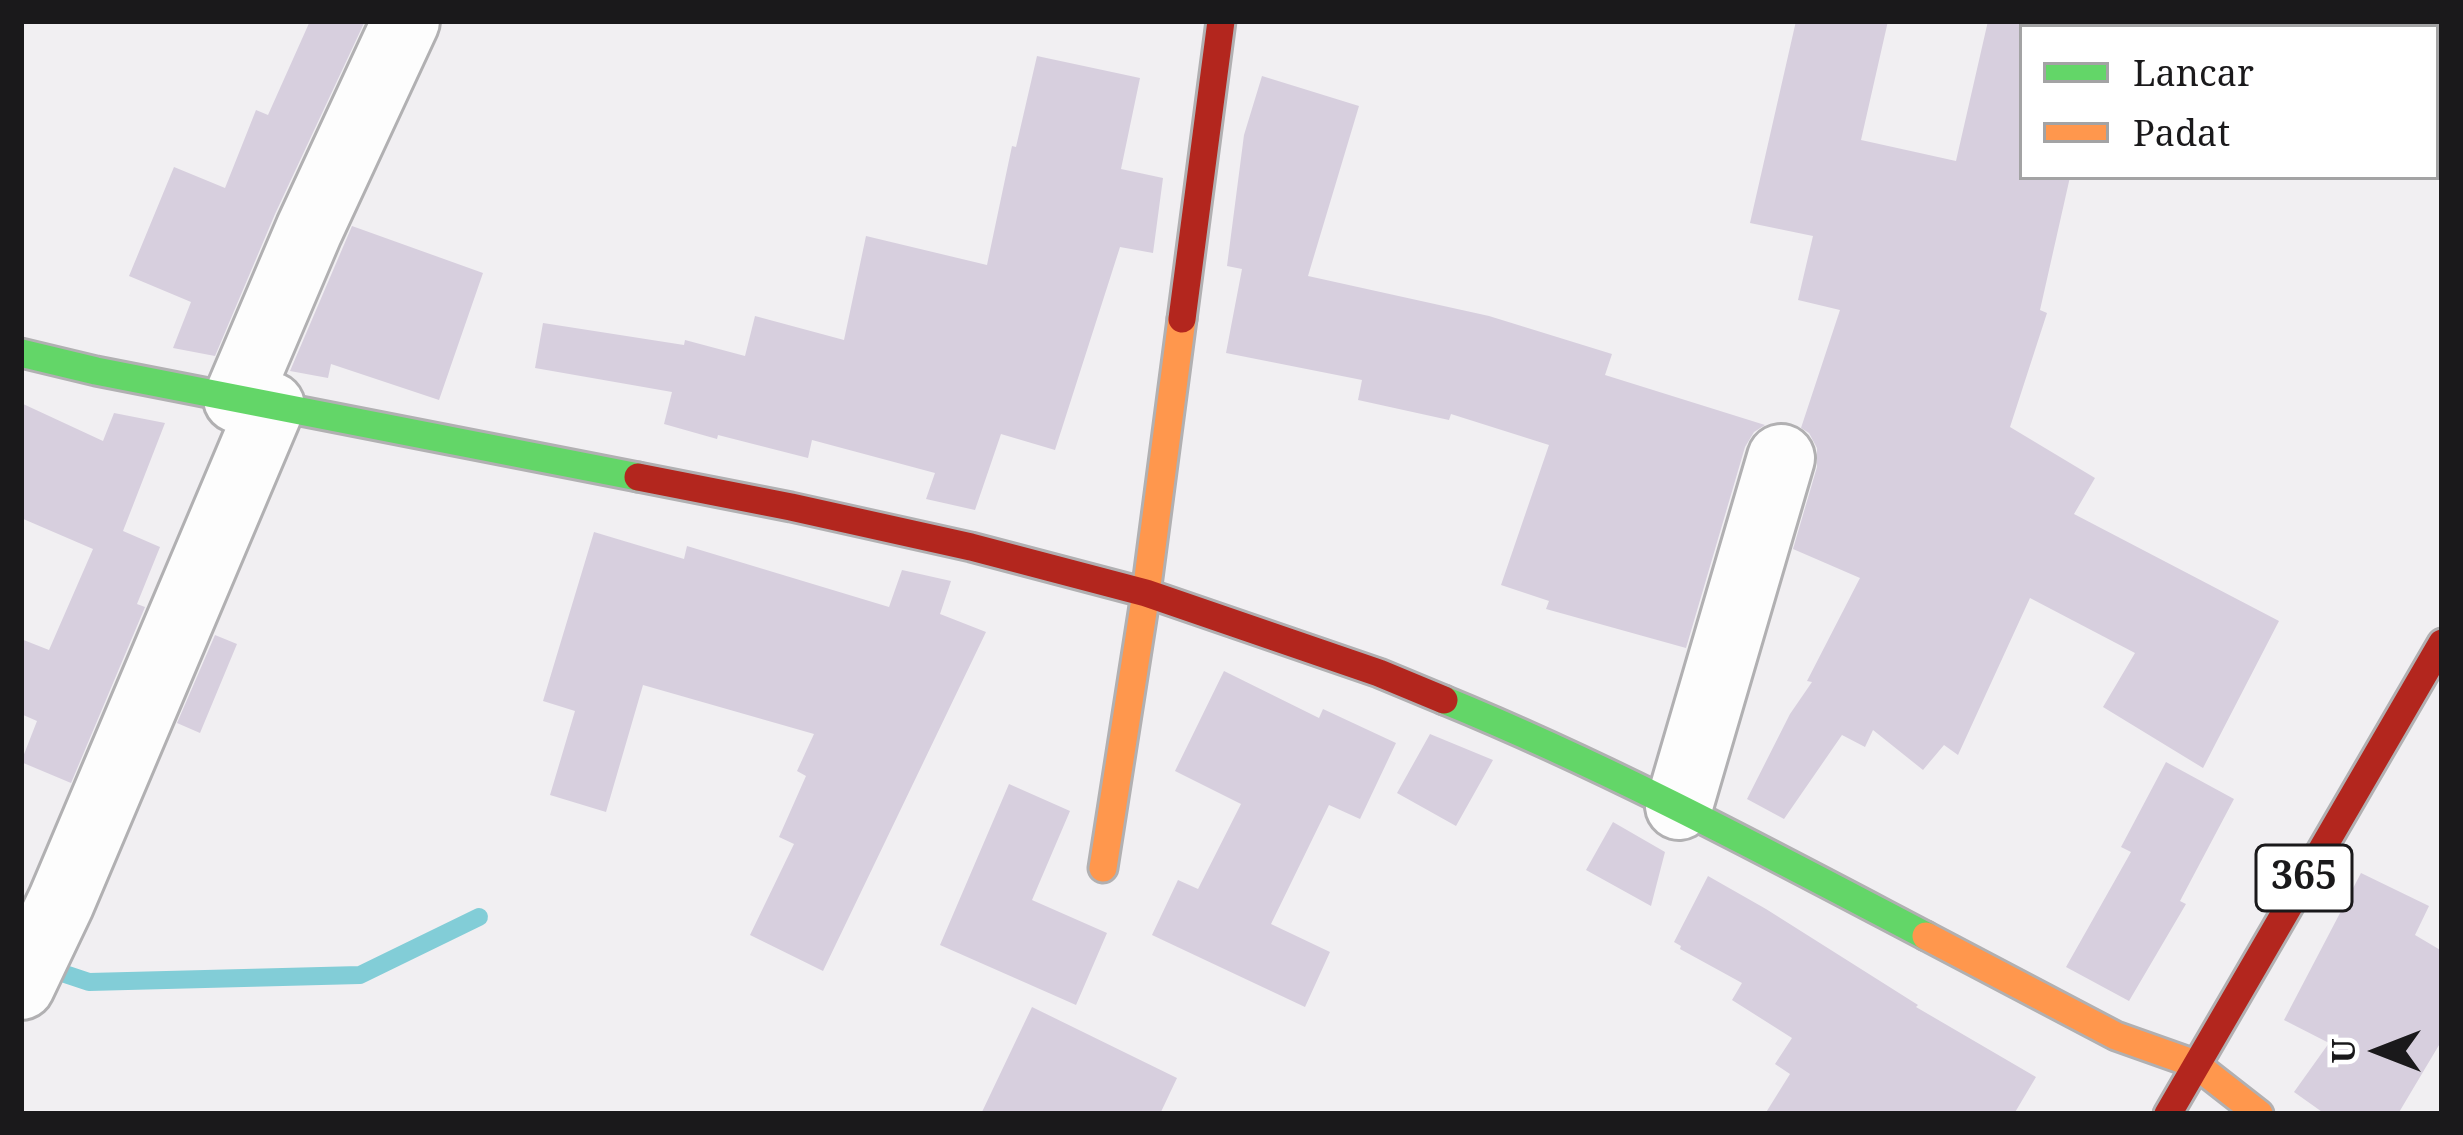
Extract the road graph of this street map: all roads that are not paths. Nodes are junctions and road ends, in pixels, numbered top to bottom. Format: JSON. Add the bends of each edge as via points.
{"nodes":[{"id":1,"x":406,"y":21,"type":"edge"},
{"id":2,"x":1221,"y":21,"type":"edge"},
{"id":3,"x":21,"y":352,"type":"edge"},
{"id":4,"x":254,"y":402,"type":"junction"},
{"id":5,"x":1781,"y":458,"type":"dead end"},
{"id":6,"x":1146,"y":593,"type":"junction"},
{"id":7,"x":2442,"y":643,"type":"edge"},
{"id":8,"x":1679,"y":806,"type":"junction"},
{"id":9,"x":1103,"y":868,"type":"dead end"},
{"id":10,"x":21,"y":986,"type":"edge"},
{"id":11,"x":2116,"y":1036,"type":"joint"},
{"id":12,"x":2176,"y":1097,"type":"edge"},
{"id":13,"x":2259,"y":1114,"type":"edge"}],
"edges":[{"from":1,"to":4,"type":"street","via":[[309,230]]},
{"from":2,"to":6,"type":"street"},
{"from":3,"to":4,"type":"street"},
{"from":4,"to":6,"type":"street","via":[[790,507]]},
{"from":4,"to":10,"type":"street","via":[[61,902]]},
{"from":5,"to":8,"type":"street"},
{"from":6,"to":8,"type":"street","via":[[1379,673]]},
{"from":6,"to":9,"type":"street"},
{"from":7,"to":12,"type":"street","number":"365"},
{"from":8,"to":11,"type":"street"},
{"from":11,"to":12,"type":"street"},
{"from":12,"to":13,"type":"street"}]}
